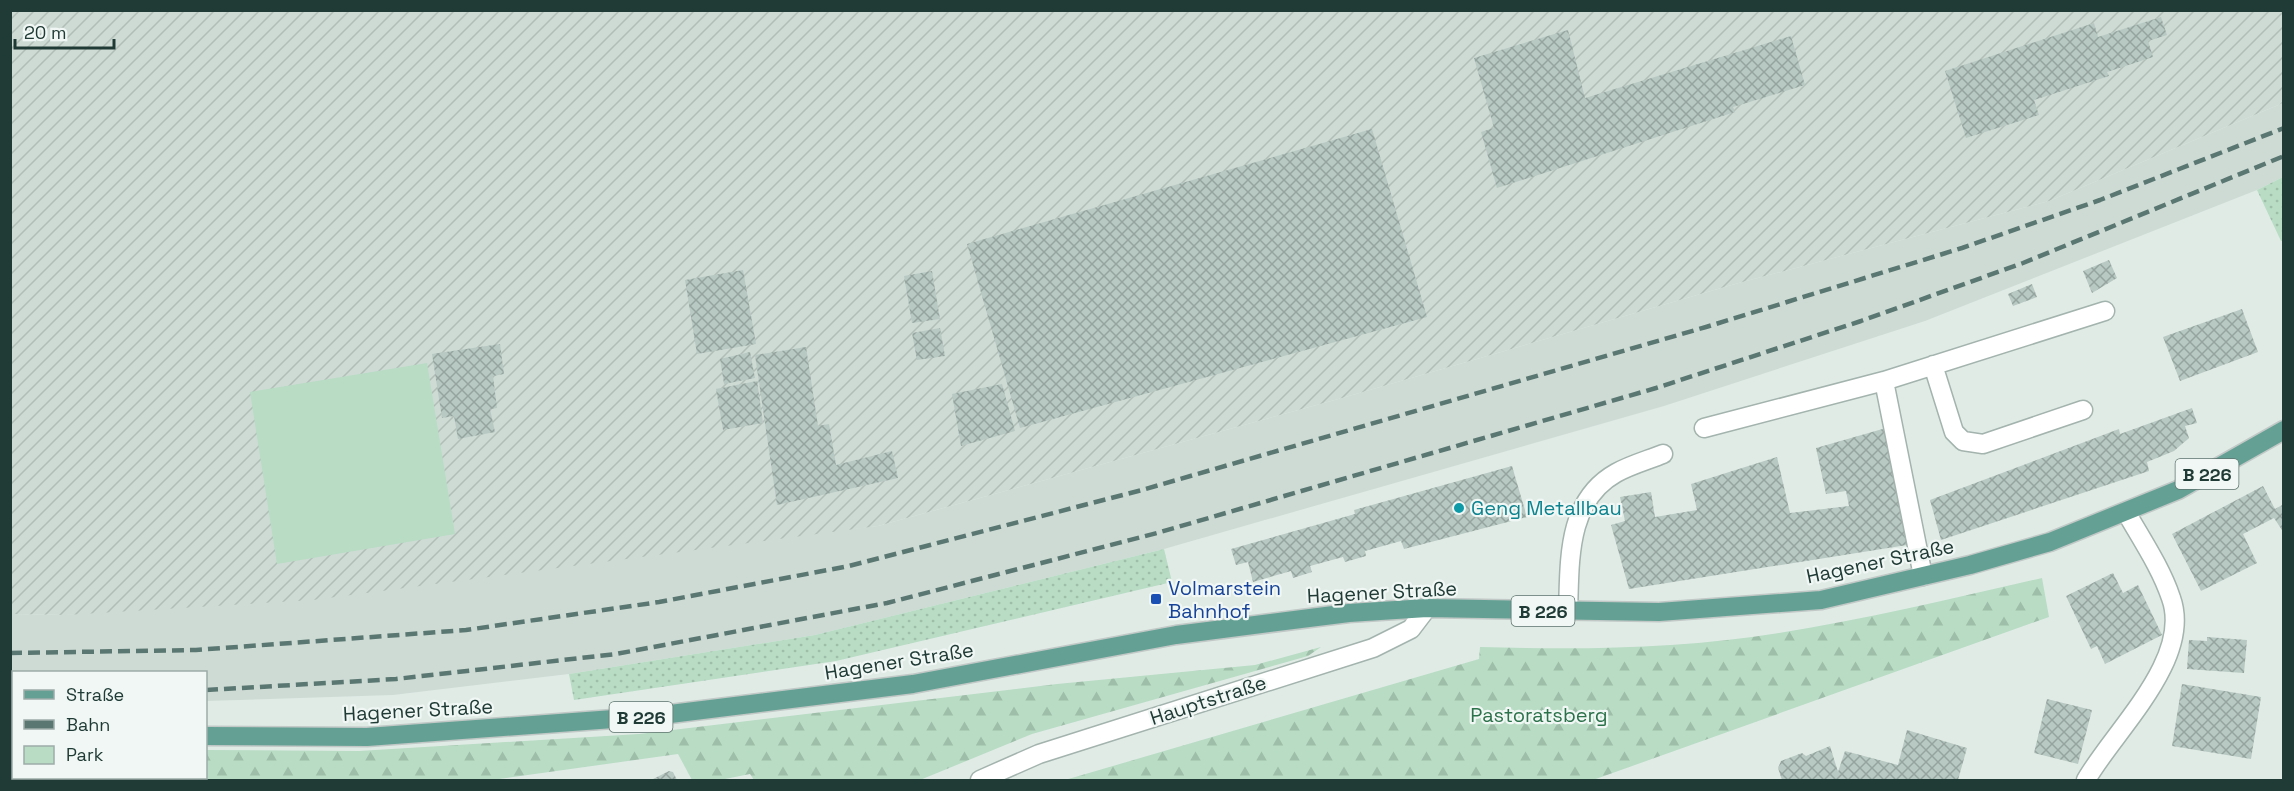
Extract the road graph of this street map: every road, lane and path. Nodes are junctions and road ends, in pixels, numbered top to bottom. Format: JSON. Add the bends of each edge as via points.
{"nodes":[{"id":1,"x":2105,"y":311,"type":"dead end"},
{"id":2,"x":1933,"y":365,"type":"junction"},
{"id":3,"x":1884,"y":381,"type":"junction"},
{"id":4,"x":2083,"y":410,"type":"dead end"},
{"id":5,"x":1704,"y":428,"type":"dead end"},
{"id":6,"x":2283,"y":430,"type":"edge"},
{"id":7,"x":1663,"y":454,"type":"dead end"},
{"id":8,"x":2126,"y":512,"type":"junction"},
{"id":9,"x":1923,"y":576,"type":"junction"},
{"id":10,"x":1427,"y":608,"type":"junction"},
{"id":11,"x":1568,"y":611,"type":"junction"},
{"id":12,"x":207,"y":736,"type":"edge"},
{"id":13,"x":980,"y":780,"type":"edge"},
{"id":14,"x":2086,"y":780,"type":"edge"}],
"edges":[{"from":1,"to":2,"type":"street"},
{"from":2,"to":3,"type":"street"},
{"from":2,"to":4,"type":"street","via":[[1954,432],[1963,441],[1983,444]]},
{"from":3,"to":5,"type":"street"},
{"from":3,"to":9,"type":"street"},
{"from":6,"to":8,"type":"main road","name":"Hagener Straße","number":"B 226","via":[[2178,490]]},
{"from":7,"to":11,"type":"street","via":[[1616,473],[1590,496],[1571,538]]},
{"from":8,"to":9,"type":"main road","name":"Hagener Straße","number":"B 226","via":[[2050,542]]},
{"from":8,"to":14,"type":"street","via":[[2172,600],[2173,641],[2149,692]]},
{"from":9,"to":11,"type":"main road","name":"Hagener Straße","number":"B 226","via":[[1821,600],[1659,612]]},
{"from":10,"to":11,"type":"main road","name":"Hagener Straße","number":"B 226"},
{"from":10,"to":12,"type":"main road","name":"Hagener Straße","number":"B 226","via":[[1348,613],[1176,635],[913,684],[654,716],[367,737]]},
{"from":10,"to":13,"type":"street","name":"Hauptstraße","via":[[1411,629],[1373,648],[1039,754]]}]}
